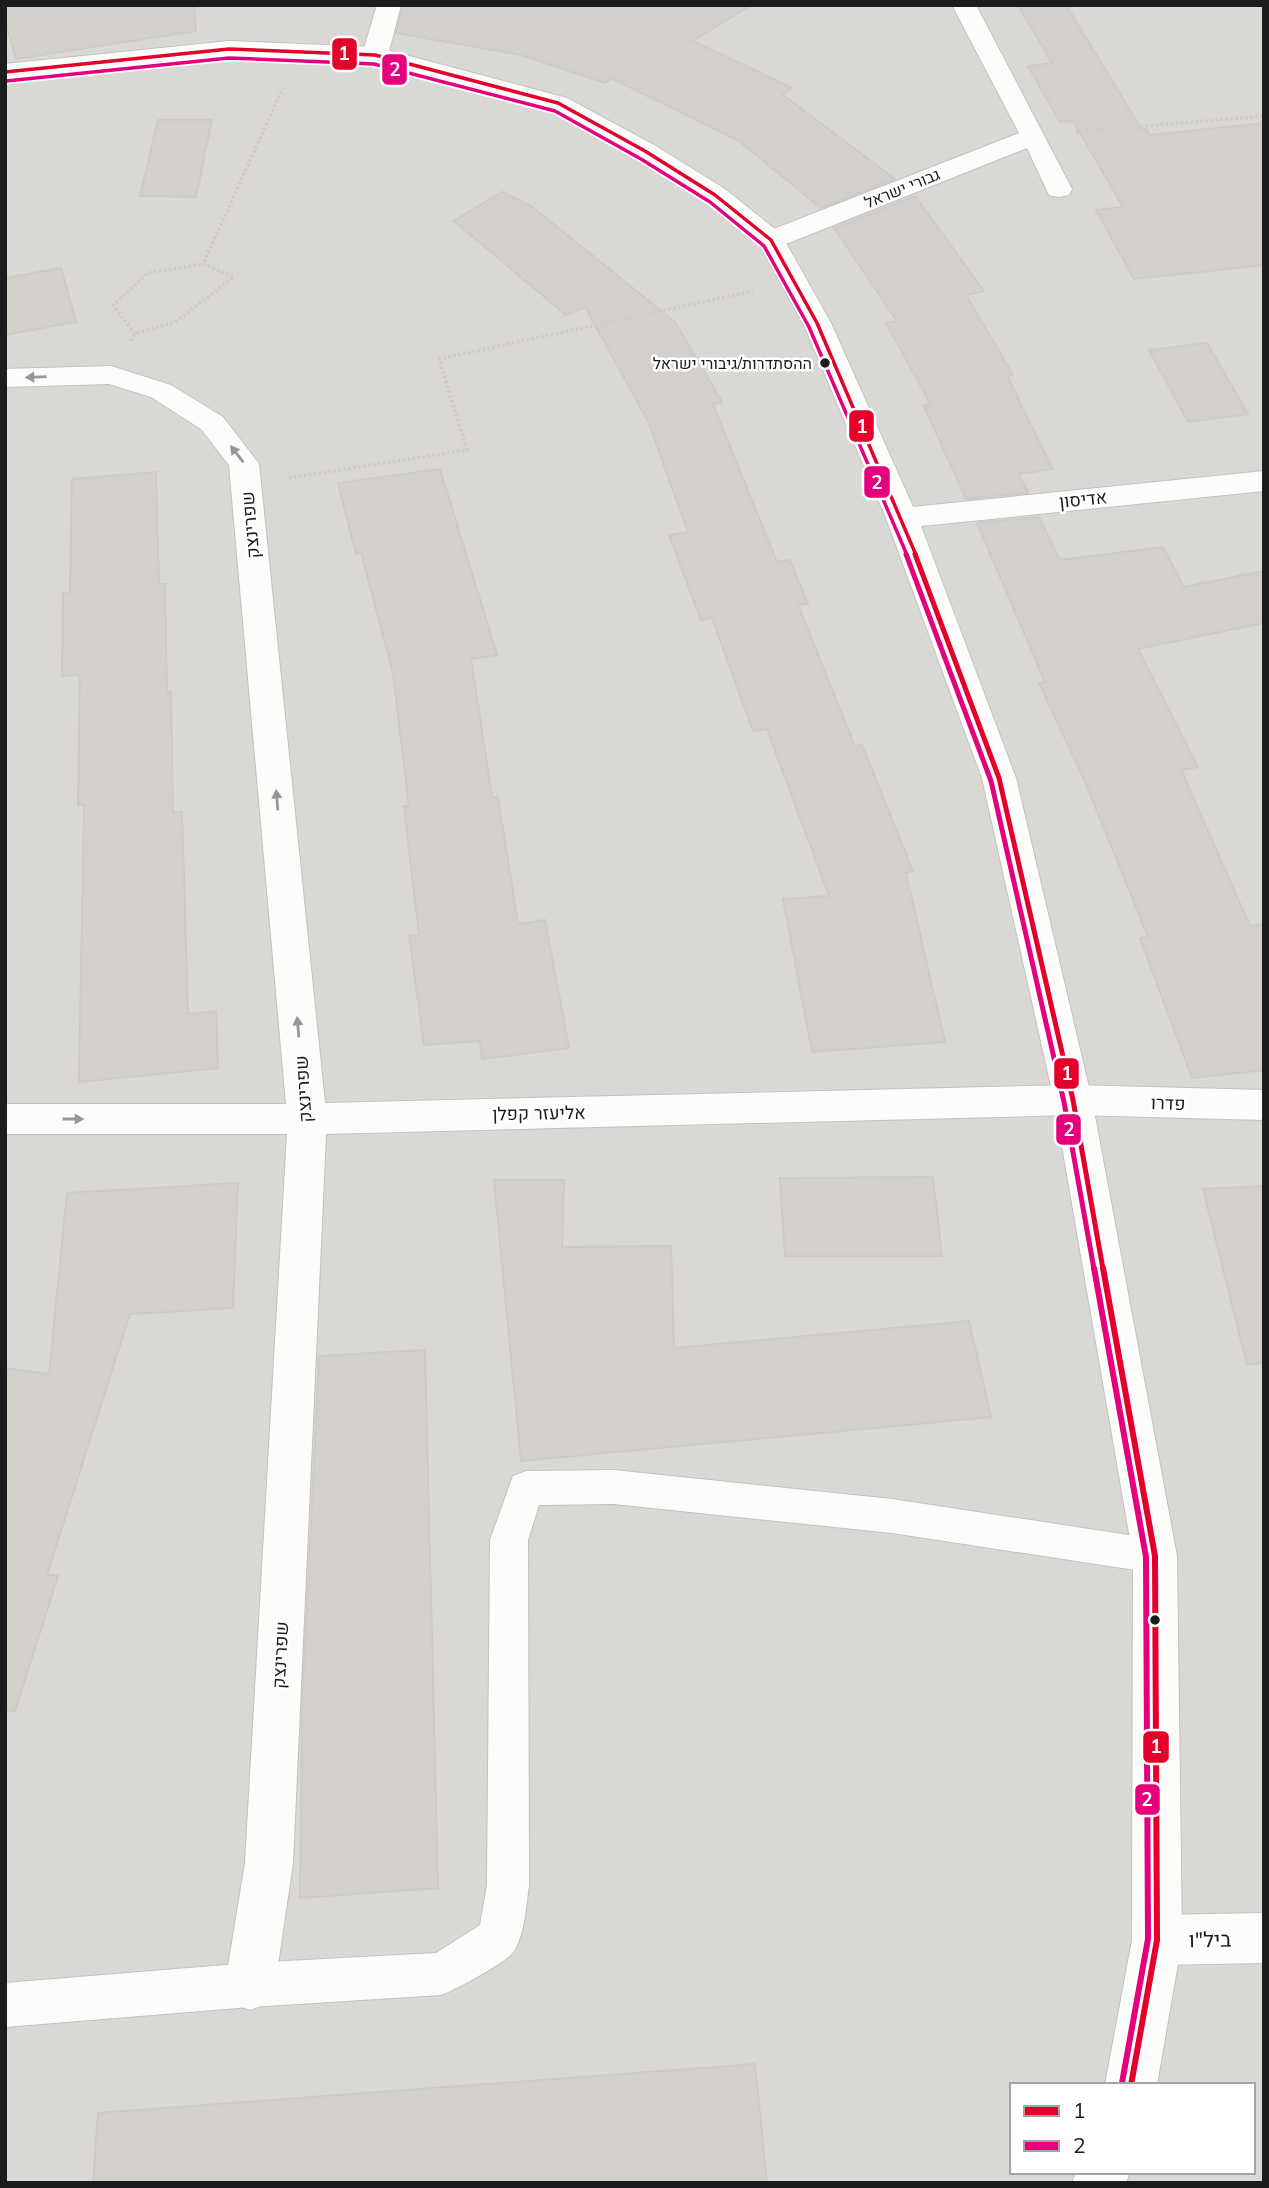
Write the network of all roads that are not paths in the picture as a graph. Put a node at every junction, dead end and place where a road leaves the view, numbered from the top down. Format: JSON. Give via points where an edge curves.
{"nodes":[{"id":1,"x":389,"y":5,"type":"edge"},
{"id":2,"x":964,"y":5,"type":"edge"},
{"id":3,"x":375,"y":55,"type":"junction"},
{"id":4,"x":5,"y":72,"type":"edge"},
{"id":5,"x":1034,"y":136,"type":"junction"},
{"id":6,"x":1059,"y":189,"type":"dead end"},
{"id":7,"x":771,"y":240,"type":"junction"},
{"id":8,"x":5,"y":378,"type":"edge"},
{"id":9,"x":1264,"y":481,"type":"edge"},
{"id":10,"x":902,"y":518,"type":"junction"},
{"id":11,"x":1073,"y":1100,"type":"junction"},
{"id":12,"x":1264,"y":1105,"type":"edge"},
{"id":13,"x":5,"y":1119,"type":"edge"},
{"id":14,"x":307,"y":1119,"type":"junction"},
{"id":15,"x":1155,"y":1556,"type":"junction"},
{"id":16,"x":1264,"y":1938,"type":"edge"},
{"id":17,"x":1157,"y":1940,"type":"junction"},
{"id":18,"x":250,"y":1985,"type":"junction"},
{"id":19,"x":5,"y":2006,"type":"edge"},
{"id":20,"x":1131,"y":2083,"type":"edge"}],
"edges":[{"from":1,"to":3,"type":"street"},
{"from":2,"to":5,"type":"street"},
{"from":3,"to":4,"type":"street","via":[[229,49]]},
{"from":3,"to":7,"type":"street","via":[[558,103],[715,195]]},
{"from":5,"to":6,"type":"street"},
{"from":5,"to":7,"type":"street","name":"גבורי ישראל"},
{"from":7,"to":10,"type":"street","via":[[817,323]]},
{"from":14,"to":8,"type":"street","name":"שפרינצק","one_way":true,"via":[[244,464],[212,423],[161,391],[111,375]]},
{"from":9,"to":10,"type":"street","name":"אדיסון"},
{"from":10,"to":11,"type":"street","via":[[999,778]]},
{"from":11,"to":12,"type":"street","name":"פדרו"},
{"from":11,"to":14,"type":"street","name":"אליעזר קפלן"},
{"from":11,"to":15,"type":"street"},
{"from":13,"to":14,"type":"street","name":"אליעזר קפלן","one_way":true},
{"from":14,"to":18,"type":"street","name":"שפרינצק","via":[[269,1863]]},
{"from":15,"to":17,"type":"street"},
{"from":15,"to":18,"type":"lane","via":[[892,1516],[614,1487],[526,1488],[509,1540],[508,1885],[499,1938],[441,1974]]},
{"from":16,"to":17,"type":"street","name":"ביל\"ו"},
{"from":17,"to":20,"type":"street"},
{"from":18,"to":19,"type":"lane"}]}
